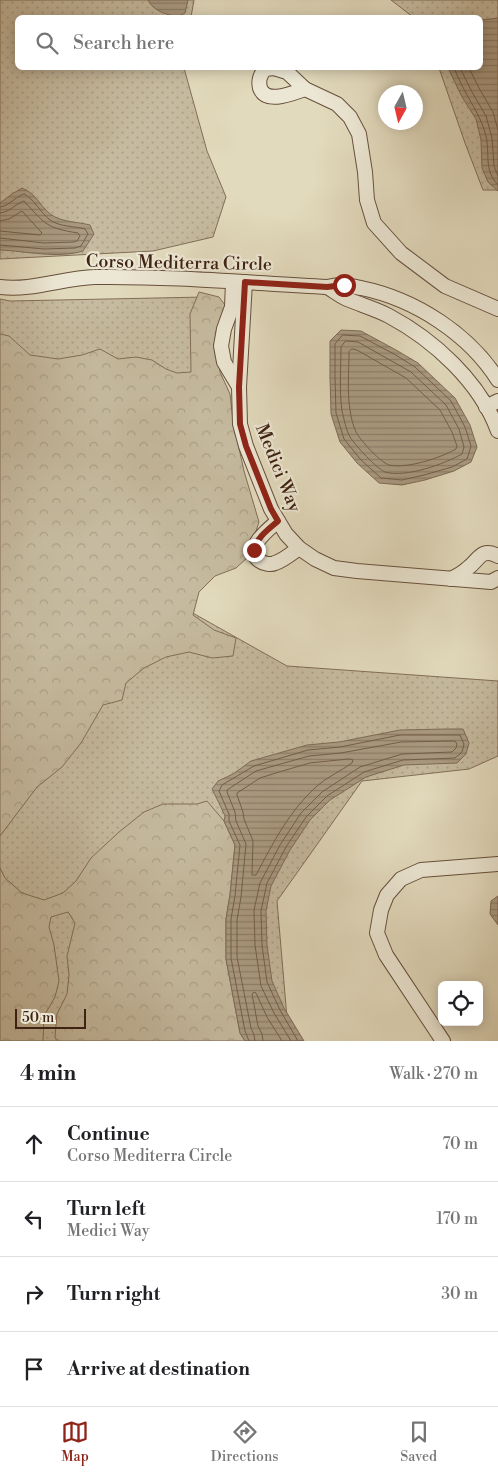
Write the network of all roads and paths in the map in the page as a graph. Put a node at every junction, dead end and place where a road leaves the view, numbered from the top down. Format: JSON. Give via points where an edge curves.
{"nodes":[{"id":1,"x":264,"y":70,"type":"edge"},
{"id":2,"x":280,"y":70,"type":"edge"},
{"id":3,"x":305,"y":89,"type":"junction"},
{"id":4,"x":239,"y":282,"type":"junction"},
{"id":5,"x":0,"y":287,"type":"edge"},
{"id":6,"x":327,"y":287,"type":"junction"},
{"id":7,"x":498,"y":309,"type":"edge"},
{"id":8,"x":224,"y":327,"type":"junction"},
{"id":9,"x":242,"y":329,"type":"junction"},
{"id":10,"x":224,"y":361,"type":"junction"},
{"id":11,"x":240,"y":362,"type":"junction"},
{"id":12,"x":498,"y":380,"type":"edge"},
{"id":13,"x":239,"y":387,"type":"junction"},
{"id":14,"x":492,"y":404,"type":"edge"},
{"id":15,"x":498,"y":431,"type":"edge"},
{"id":16,"x":278,"y":521,"type":"junction"},
{"id":17,"x":299,"y":548,"type":"junction"},
{"id":18,"x":498,"y":556,"type":"edge"},
{"id":19,"x":498,"y":578,"type":"edge"},
{"id":20,"x":451,"y":579,"type":"junction"},
{"id":21,"x":498,"y":864,"type":"edge"},
{"id":22,"x":443,"y":1041,"type":"edge"}],
"edges":[{"from":1,"to":3,"type":"street","via":[[259,82],[261,91],[270,97]]},
{"from":2,"to":3,"type":"street"},
{"from":3,"to":7,"type":"street","via":[[337,104],[350,117],[359,134],[367,200],[374,224],[401,253],[445,286]]},
{"from":4,"to":5,"type":"street","name":"Corso Mediterra Circle","via":[[92,277],[28,287]]},
{"from":4,"to":6,"type":"street","name":"Corso Mediterra Circle"},
{"from":4,"to":8,"type":"street","name":"Medici Way"},
{"from":4,"to":9,"type":"street","name":"Medici Way"},
{"from":6,"to":12,"type":"street","name":"Corso Mediterra Circle","via":[[344,285],[373,290],[430,315],[464,340]]},
{"from":6,"to":14,"type":"street","name":"Corso Mediterra Circle","via":[[414,330],[435,346],[482,398]]},
{"from":8,"to":9,"type":"street"},
{"from":8,"to":10,"type":"street","name":"Medici Way","via":[[221,346]]},
{"from":9,"to":11,"type":"street","name":"Medici Way"},
{"from":10,"to":11,"type":"street"},
{"from":10,"to":13,"type":"street","name":"Medici Way"},
{"from":11,"to":13,"type":"street","name":"Medici Way"},
{"from":13,"to":16,"type":"street","name":"Medici Way","via":[[240,424],[246,446]]},
{"from":14,"to":15,"type":"street","name":"Corso Mediterra Circle"},
{"from":16,"to":17,"type":"street","name":"Medici Way"},
{"from":16,"to":17,"type":"street","via":[[255,544],[256,557],[274,564]]},
{"from":17,"to":20,"type":"street","name":"Medici Way","via":[[334,568]]},
{"from":18,"to":20,"type":"street","via":[[483,553],[467,570]]},
{"from":19,"to":20,"type":"street","name":"Medici Way","via":[[491,582]]},
{"from":21,"to":22,"type":"street","via":[[421,870],[401,880],[387,895],[381,910],[377,933],[386,955]]}]}
